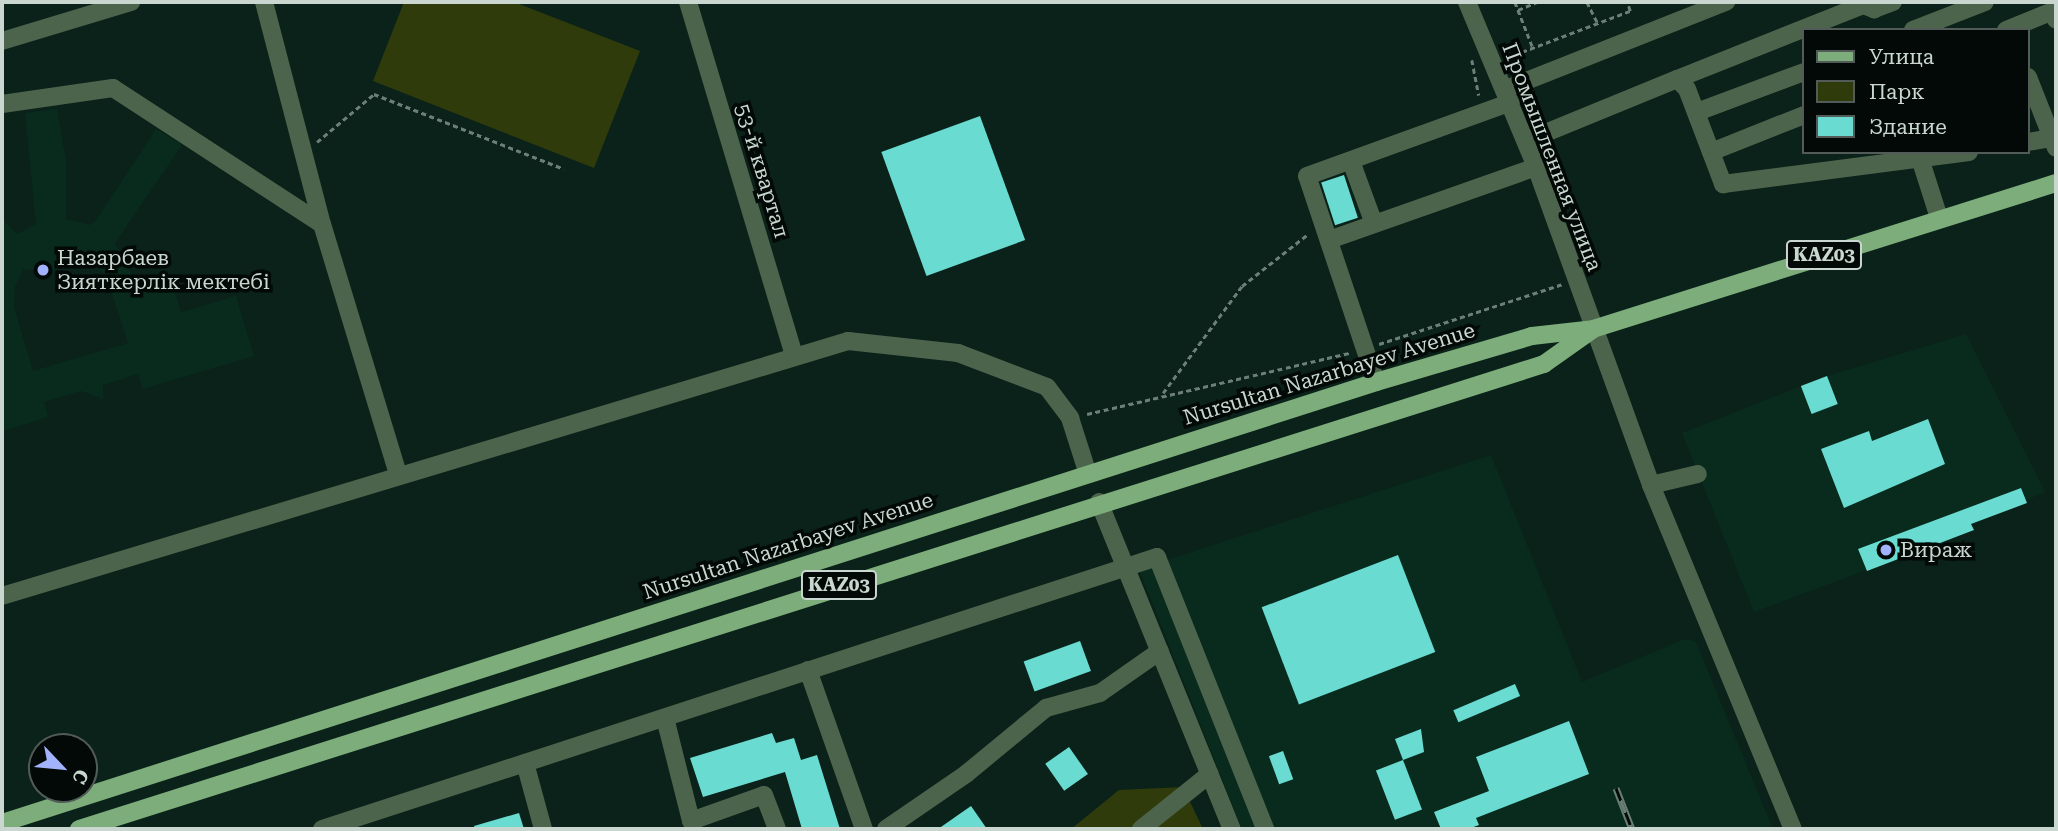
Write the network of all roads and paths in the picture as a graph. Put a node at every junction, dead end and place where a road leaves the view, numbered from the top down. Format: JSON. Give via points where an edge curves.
{"nodes":[{"id":1,"x":131,"y":2,"type":"edge"},
{"id":2,"x":264,"y":2,"type":"edge"},
{"id":3,"x":688,"y":2,"type":"edge"},
{"id":4,"x":1467,"y":2,"type":"edge"},
{"id":5,"x":1516,"y":2,"type":"edge"},
{"id":6,"x":1537,"y":2,"type":"edge"},
{"id":7,"x":1587,"y":2,"type":"edge"},
{"id":8,"x":1627,"y":2,"type":"edge"},
{"id":9,"x":1726,"y":2,"type":"edge"},
{"id":10,"x":1893,"y":2,"type":"edge"},
{"id":11,"x":1985,"y":2,"type":"edge"},
{"id":12,"x":1873,"y":6,"type":"edge"},
{"id":13,"x":1518,"y":9,"type":"junction"},
{"id":14,"x":2056,"y":20,"type":"edge"},
{"id":15,"x":1598,"y":24,"type":"junction"},
{"id":16,"x":1805,"y":28,"type":"edge"},
{"id":17,"x":1918,"y":28,"type":"edge"},
{"id":18,"x":2010,"y":28,"type":"edge"},
{"id":19,"x":1802,"y":29,"type":"edge"},
{"id":20,"x":2,"y":41,"type":"edge"},
{"id":21,"x":1469,"y":47,"type":"dead end"},
{"id":22,"x":1802,"y":73,"type":"edge"},
{"id":23,"x":1677,"y":79,"type":"junction"},
{"id":24,"x":2030,"y":82,"type":"edge"},
{"id":25,"x":1508,"y":95,"type":"junction"},
{"id":26,"x":2,"y":104,"type":"edge"},
{"id":27,"x":1483,"y":112,"type":"junction"},
{"id":28,"x":1697,"y":112,"type":"junction"},
{"id":29,"x":1802,"y":117,"type":"edge"},
{"id":30,"x":1526,"y":141,"type":"junction"},
{"id":31,"x":2055,"y":141,"type":"edge"},
{"id":32,"x":2030,"y":142,"type":"edge"},
{"id":33,"x":1711,"y":152,"type":"junction"},
{"id":34,"x":303,"y":153,"type":"junction"},
{"id":35,"x":1949,"y":154,"type":"edge"},
{"id":36,"x":1919,"y":157,"type":"edge"},
{"id":37,"x":1869,"y":159,"type":"edge"},
{"id":38,"x":1351,"y":161,"type":"junction"},
{"id":39,"x":1536,"y":167,"type":"junction"},
{"id":40,"x":564,"y":169,"type":"dead end"},
{"id":41,"x":2056,"y":183,"type":"edge"},
{"id":42,"x":1939,"y":218,"type":"junction"},
{"id":43,"x":322,"y":224,"type":"junction"},
{"id":44,"x":1374,"y":224,"type":"junction"},
{"id":45,"x":1326,"y":232,"type":"junction"},
{"id":46,"x":1575,"y":279,"type":"junction"},
{"id":47,"x":1592,"y":330,"type":"junction"},
{"id":48,"x":1365,"y":349,"type":"junction"},
{"id":49,"x":793,"y":353,"type":"junction"},
{"id":50,"x":1376,"y":382,"type":"junction"},
{"id":51,"x":1163,"y":393,"type":"junction"},
{"id":52,"x":1070,"y":418,"type":"junction"},
{"id":53,"x":398,"y":474,"type":"junction"},
{"id":54,"x":1088,"y":474,"type":"junction"},
{"id":55,"x":1699,"y":474,"type":"dead end"},
{"id":56,"x":1651,"y":485,"type":"junction"},
{"id":57,"x":1099,"y":502,"type":"junction"},
{"id":58,"x":1124,"y":563,"type":"junction"},
{"id":59,"x":2,"y":596,"type":"edge"},
{"id":60,"x":1160,"y":651,"type":"junction"},
{"id":61,"x":808,"y":670,"type":"junction"},
{"id":62,"x":665,"y":718,"type":"junction"},
{"id":63,"x":525,"y":763,"type":"junction"},
{"id":64,"x":1210,"y":774,"type":"junction"},
{"id":65,"x":377,"y":821,"type":"edge"},
{"id":66,"x":2,"y":823,"type":"edge"},
{"id":67,"x":79,"y":829,"type":"edge"},
{"id":68,"x":322,"y":829,"type":"edge"},
{"id":69,"x":542,"y":829,"type":"edge"},
{"id":70,"x":777,"y":829,"type":"edge"},
{"id":71,"x":863,"y":829,"type":"edge"},
{"id":72,"x":886,"y":829,"type":"edge"},
{"id":73,"x":1140,"y":829,"type":"edge"},
{"id":74,"x":1232,"y":829,"type":"edge"},
{"id":75,"x":1265,"y":829,"type":"edge"},
{"id":76,"x":1793,"y":829,"type":"edge"}],
"edges":[{"from":1,"to":20,"type":"street"},
{"from":2,"to":34,"type":"street"},
{"from":3,"to":49,"type":"street","name":"53-й квартал"},
{"from":4,"to":25,"type":"street","name":"Промышленная улица"},
{"from":5,"to":13,"type":"path"},
{"from":6,"to":13,"type":"path"},
{"from":7,"to":15,"type":"path"},
{"from":8,"to":15,"type":"path","via":[[1630,12]]},
{"from":9,"to":25,"type":"street"},
{"from":10,"to":12,"type":"street"},
{"from":11,"to":17,"type":"street"},
{"from":12,"to":16,"type":"street","via":[[1863,5]]},
{"from":13,"to":15,"type":"path","via":[[1533,48]]},
{"from":14,"to":18,"type":"street","via":[[2053,10]]},
{"from":19,"to":23,"type":"street"},
{"from":21,"to":27,"type":"path"},
{"from":22,"to":28,"type":"street"},
{"from":23,"to":28,"type":"street"},
{"from":23,"to":30,"type":"street"},
{"from":24,"to":31,"type":"street"},
{"from":25,"to":27,"type":"street"},
{"from":25,"to":30,"type":"street","name":"Промышленная улица"},
{"from":26,"to":43,"type":"street","via":[[113,88]]},
{"from":27,"to":38,"type":"street"},
{"from":28,"to":33,"type":"street"},
{"from":29,"to":33,"type":"street"},
{"from":30,"to":39,"type":"street","name":"Промышленная улица"},
{"from":31,"to":32,"type":"street"},
{"from":33,"to":37,"type":"street","via":[[1723,184]]},
{"from":34,"to":40,"type":"path","via":[[374,94]]},
{"from":34,"to":43,"type":"street"},
{"from":35,"to":36,"type":"street"},
{"from":36,"to":37,"type":"street"},
{"from":36,"to":42,"type":"street"},
{"from":38,"to":44,"type":"street"},
{"from":38,"to":45,"type":"street","via":[[1307,176]]},
{"from":39,"to":44,"type":"street"},
{"from":39,"to":46,"type":"street","name":"Промышленная улица"},
{"from":41,"to":42,"type":"main road","name":"Nursultan Nazarbayev Avenue","number":"KАZ03"},
{"from":42,"to":47,"type":"main road","name":"Nursultan Nazarbayev Avenue","number":"KАZ03"},
{"from":43,"to":53,"type":"street"},
{"from":44,"to":45,"type":"street"},
{"from":45,"to":48,"type":"street"},
{"from":45,"to":51,"type":"path","via":[[1242,286]]},
{"from":46,"to":47,"type":"street","name":"Промышленная улица"},
{"from":46,"to":48,"type":"path"},
{"from":47,"to":50,"type":"main road","name":"Nursultan Nazarbayev Avenue","number":"KАZ03","via":[[1532,335]]},
{"from":47,"to":56,"type":"street","name":"Промышленная улица"},
{"from":47,"to":57,"type":"main road","name":"Nursultan Nazarbayev Avenue","number":"KАZ03","via":[[1544,364]]},
{"from":48,"to":50,"type":"street"},
{"from":48,"to":51,"type":"path","via":[[1224,386]]},
{"from":49,"to":52,"type":"street","via":[[848,341],[958,353],[1047,387]]},
{"from":49,"to":53,"type":"street"},
{"from":50,"to":54,"type":"main road","name":"Nursultan Nazarbayev Avenue","number":"KАZ03"},
{"from":51,"to":52,"type":"path"},
{"from":52,"to":54,"type":"street"},
{"from":53,"to":59,"type":"street"},
{"from":54,"to":57,"type":"main road"},
{"from":54,"to":66,"type":"main road","name":"Nursultan Nazarbayev Avenue","number":"KАZ03"},
{"from":55,"to":56,"type":"street"},
{"from":56,"to":76,"type":"street","name":"Промышленная улица"},
{"from":57,"to":58,"type":"street"},
{"from":57,"to":67,"type":"main road","name":"Nursultan Nazarbayev Avenue","number":"KАZ03"},
{"from":58,"to":60,"type":"street"},
{"from":58,"to":61,"type":"street"},
{"from":58,"to":75,"type":"street","via":[[1157,556]]},
{"from":60,"to":64,"type":"street"},
{"from":60,"to":72,"type":"street","via":[[1100,693],[1046,708]]},
{"from":61,"to":62,"type":"street"},
{"from":61,"to":71,"type":"street"},
{"from":62,"to":63,"type":"street"},
{"from":62,"to":70,"type":"street","via":[[691,821],[764,795]]},
{"from":63,"to":65,"type":"street"},
{"from":63,"to":69,"type":"street"},
{"from":64,"to":73,"type":"street"},
{"from":64,"to":74,"type":"street"},
{"from":65,"to":68,"type":"street"}]}
